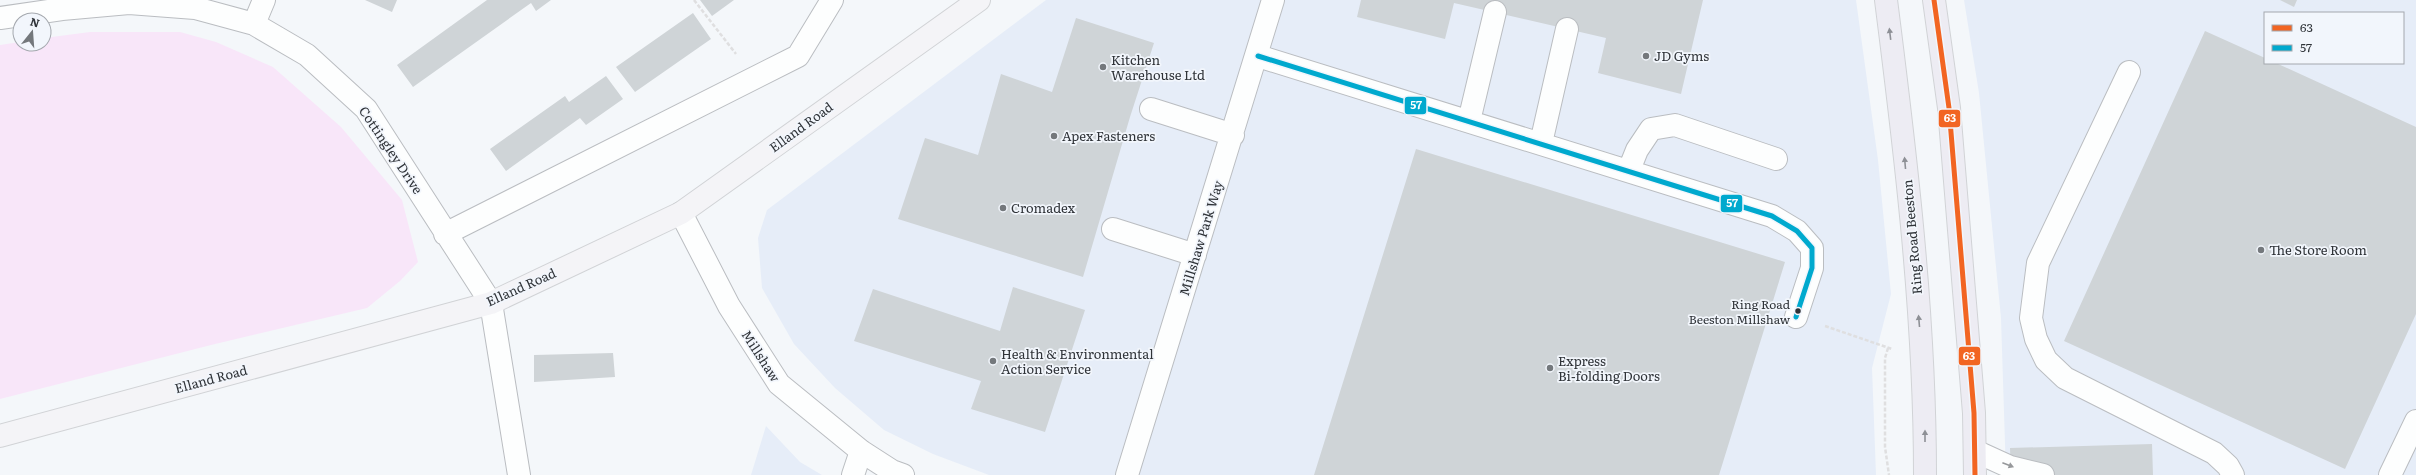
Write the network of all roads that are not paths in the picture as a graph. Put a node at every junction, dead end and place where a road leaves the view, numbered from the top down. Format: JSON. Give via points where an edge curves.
{"nodes":[{"id":1,"x":264,"y":0,"type":"edge"},
{"id":2,"x":832,"y":0,"type":"edge"},
{"id":3,"x":979,"y":0,"type":"edge"},
{"id":4,"x":1273,"y":0,"type":"edge"},
{"id":5,"x":1886,"y":0,"type":"edge"},
{"id":6,"x":1934,"y":0,"type":"edge"},
{"id":7,"x":1495,"y":12,"type":"dead end"},
{"id":8,"x":0,"y":18,"type":"edge"},
{"id":9,"x":254,"y":24,"type":"junction"},
{"id":10,"x":1567,"y":29,"type":"dead end"},
{"id":11,"x":1258,"y":56,"type":"junction"},
{"id":12,"x":2129,"y":72,"type":"dead end"},
{"id":13,"x":1151,"y":109,"type":"dead end"},
{"id":14,"x":1469,"y":121,"type":"junction"},
{"id":15,"x":1233,"y":135,"type":"junction"},
{"id":16,"x":1541,"y":143,"type":"junction"},
{"id":17,"x":1776,"y":159,"type":"dead end"},
{"id":18,"x":1629,"y":170,"type":"junction"},
{"id":19,"x":681,"y":213,"type":"junction"},
{"id":20,"x":1113,"y":229,"type":"dead end"},
{"id":21,"x":445,"y":234,"type":"junction"},
{"id":22,"x":1195,"y":254,"type":"junction"},
{"id":23,"x":491,"y":303,"type":"junction"},
{"id":24,"x":1796,"y":317,"type":"road end"},
{"id":25,"x":2416,"y":421,"type":"edge"},
{"id":26,"x":0,"y":436,"type":"edge"},
{"id":27,"x":861,"y":451,"type":"junction"},
{"id":28,"x":1975,"y":451,"type":"junction"},
{"id":29,"x":519,"y":475,"type":"edge"},
{"id":30,"x":853,"y":475,"type":"edge"},
{"id":31,"x":903,"y":475,"type":"edge"},
{"id":32,"x":1127,"y":475,"type":"edge"},
{"id":33,"x":1925,"y":475,"type":"edge"},
{"id":34,"x":1975,"y":475,"type":"edge"},
{"id":35,"x":2043,"y":475,"type":"edge"},
{"id":36,"x":2233,"y":475,"type":"edge"},
{"id":37,"x":2390,"y":475,"type":"edge"}],
"edges":[{"from":1,"to":9,"type":"street"},
{"from":2,"to":21,"type":"street","via":[[798,56]]},
{"from":3,"to":19,"type":"main road","name":"Elland Road"},
{"from":4,"to":11,"type":"street","name":"Millshaw Park Way"},
{"from":33,"to":5,"type":"highway","name":"Ring Road Beeston","one_way":true,"via":[[1922,360],[1903,131]]},
{"from":6,"to":28,"type":"highway","via":[[1949,108]]},
{"from":7,"to":14,"type":"street"},
{"from":8,"to":9,"type":"street","name":"Cottingley Drive","via":[[129,3],[195,8]]},
{"from":9,"to":21,"type":"street","name":"Cottingley Drive","via":[[307,55],[366,109]]},
{"from":10,"to":16,"type":"street"},
{"from":11,"to":14,"type":"street"},
{"from":11,"to":15,"type":"street","name":"Millshaw Park Way"},
{"from":12,"to":36,"type":"street","via":[[2038,263],[2031,318],[2036,339],[2046,360],[2065,378],[2214,453]]},
{"from":13,"to":15,"type":"street"},
{"from":14,"to":16,"type":"street"},
{"from":15,"to":22,"type":"street","name":"Millshaw Park Way"},
{"from":16,"to":18,"type":"street"},
{"from":17,"to":18,"type":"street","via":[[1675,125],[1651,129],[1637,150]]},
{"from":18,"to":24,"type":"street","via":[[1772,216],[1797,231],[1812,248],[1812,268]]},
{"from":19,"to":23,"type":"main road","name":"Elland Road"},
{"from":19,"to":27,"type":"street","name":"Millshaw","via":[[729,306],[779,384]]},
{"from":20,"to":22,"type":"street"},
{"from":21,"to":23,"type":"street","name":"Cottingley Drive"},
{"from":22,"to":32,"type":"street","name":"Millshaw Park Way"},
{"from":23,"to":26,"type":"main road","name":"Elland Road"},
{"from":23,"to":29,"type":"street"},
{"from":25,"to":37,"type":"street"},
{"from":27,"to":30,"type":"street"},
{"from":27,"to":31,"type":"street","name":"Millshaw"},
{"from":28,"to":34,"type":"highway"},
{"from":28,"to":35,"type":"street","one_way":true,"via":[[2010,467]]}]}
